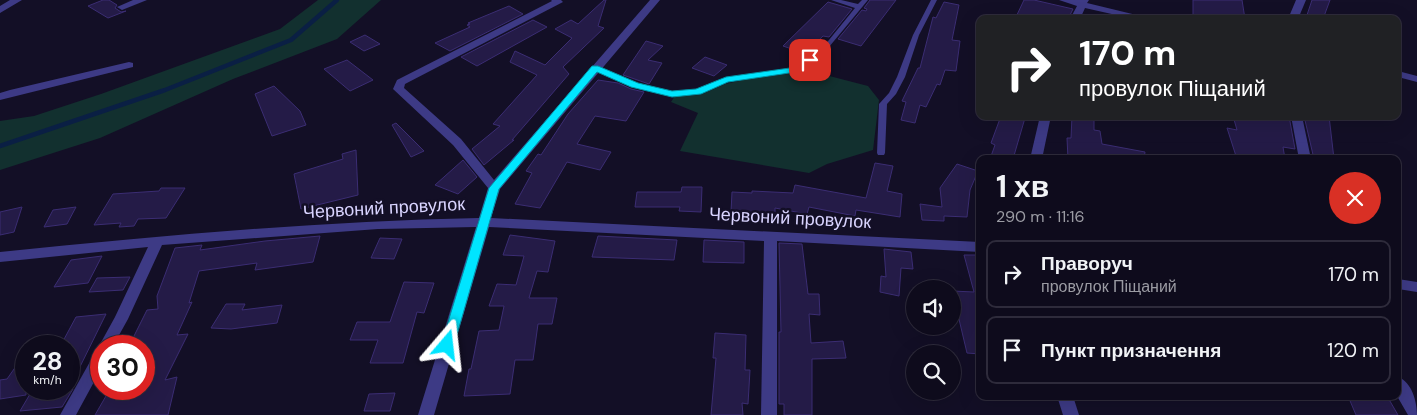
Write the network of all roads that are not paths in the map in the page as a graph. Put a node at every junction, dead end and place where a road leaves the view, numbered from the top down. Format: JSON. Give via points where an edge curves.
{"nodes":[{"id":1,"x":17,"y":0,"type":"edge"},
{"id":2,"x":142,"y":0,"type":"edge"},
{"id":3,"x":556,"y":0,"type":"edge"},
{"id":4,"x":655,"y":0,"type":"edge"},
{"id":5,"x":834,"y":0,"type":"edge"},
{"id":6,"x":865,"y":0,"type":"edge"},
{"id":7,"x":934,"y":0,"type":"edge"},
{"id":8,"x":1064,"y":0,"type":"edge"},
{"id":9,"x":1302,"y":0,"type":"edge"},
{"id":10,"x":1082,"y":2,"type":"edge"},
{"id":11,"x":122,"y":7,"type":"dead end"},
{"id":12,"x":860,"y":7,"type":"junction"},
{"id":13,"x":0,"y":10,"type":"edge"},
{"id":14,"x":1077,"y":15,"type":"edge"},
{"id":15,"x":1132,"y":15,"type":"edge"},
{"id":16,"x":1295,"y":15,"type":"edge"},
{"id":17,"x":129,"y":65,"type":"dead end"},
{"id":18,"x":595,"y":68,"type":"junction"},
{"id":19,"x":1401,"y":75,"type":"edge"},
{"id":20,"x":1417,"y":79,"type":"edge"},
{"id":21,"x":0,"y":97,"type":"edge"},
{"id":22,"x":1045,"y":120,"type":"edge"},
{"id":23,"x":1297,"y":120,"type":"edge"},
{"id":24,"x":881,"y":153,"type":"dead end"},
{"id":25,"x":1037,"y":155,"type":"edge"},
{"id":26,"x":1304,"y":155,"type":"edge"},
{"id":27,"x":494,"y":188,"type":"junction"},
{"id":28,"x":484,"y":222,"type":"junction"},
{"id":29,"x":771,"y":235,"type":"junction"},
{"id":30,"x":156,"y":241,"type":"junction"},
{"id":31,"x":976,"y":247,"type":"edge"},
{"id":32,"x":0,"y":257,"type":"edge"},
{"id":33,"x":1401,"y":284,"type":"edge"},
{"id":34,"x":1417,"y":286,"type":"edge"},
{"id":35,"x":112,"y":335,"type":"edge"},
{"id":36,"x":90,"y":375,"type":"edge"},
{"id":37,"x":1401,"y":389,"type":"edge"},
{"id":38,"x":1066,"y":400,"type":"edge"},
{"id":39,"x":68,"y":415,"type":"edge"},
{"id":40,"x":426,"y":415,"type":"edge"},
{"id":41,"x":769,"y":415,"type":"edge"},
{"id":42,"x":1071,"y":415,"type":"edge"},
{"id":43,"x":1417,"y":415,"type":"edge"}],
"edges":[{"from":1,"to":13,"type":"street"},
{"from":2,"to":11,"type":"street"},
{"from":3,"to":27,"type":"street","via":[[558,2],[401,82],[398,90],[457,142]]},
{"from":4,"to":18,"type":"street"},
{"from":5,"to":12,"type":"lane"},
{"from":6,"to":12,"type":"lane"},
{"from":7,"to":24,"type":"lane","via":[[892,94],[883,104]]},
{"from":8,"to":10,"type":"street"},
{"from":9,"to":16,"type":"street"},
{"from":10,"to":14,"type":"street"},
{"from":10,"to":15,"type":"street"},
{"from":12,"to":18,"type":"lane","via":[[822,52],[799,69],[726,80],[697,92],[672,94],[634,85]]},
{"from":17,"to":21,"type":"street"},
{"from":18,"to":27,"type":"street"},
{"from":19,"to":20,"type":"street"},
{"from":22,"to":25,"type":"street"},
{"from":23,"to":26,"type":"street"},
{"from":27,"to":28,"type":"street"},
{"from":28,"to":29,"type":"street","name":"Червоний провулок"},
{"from":28,"to":30,"type":"street","name":"Червоний провулок","via":[[378,224]]},
{"from":28,"to":40,"type":"street"},
{"from":29,"to":31,"type":"street","name":"Червоний провулок"},
{"from":29,"to":41,"type":"street"},
{"from":30,"to":32,"type":"street","name":"Червоний провулок"},
{"from":30,"to":35,"type":"street"},
{"from":33,"to":34,"type":"street"},
{"from":36,"to":39,"type":"street"},
{"from":37,"to":43,"type":"street"},
{"from":38,"to":42,"type":"street"}]}
